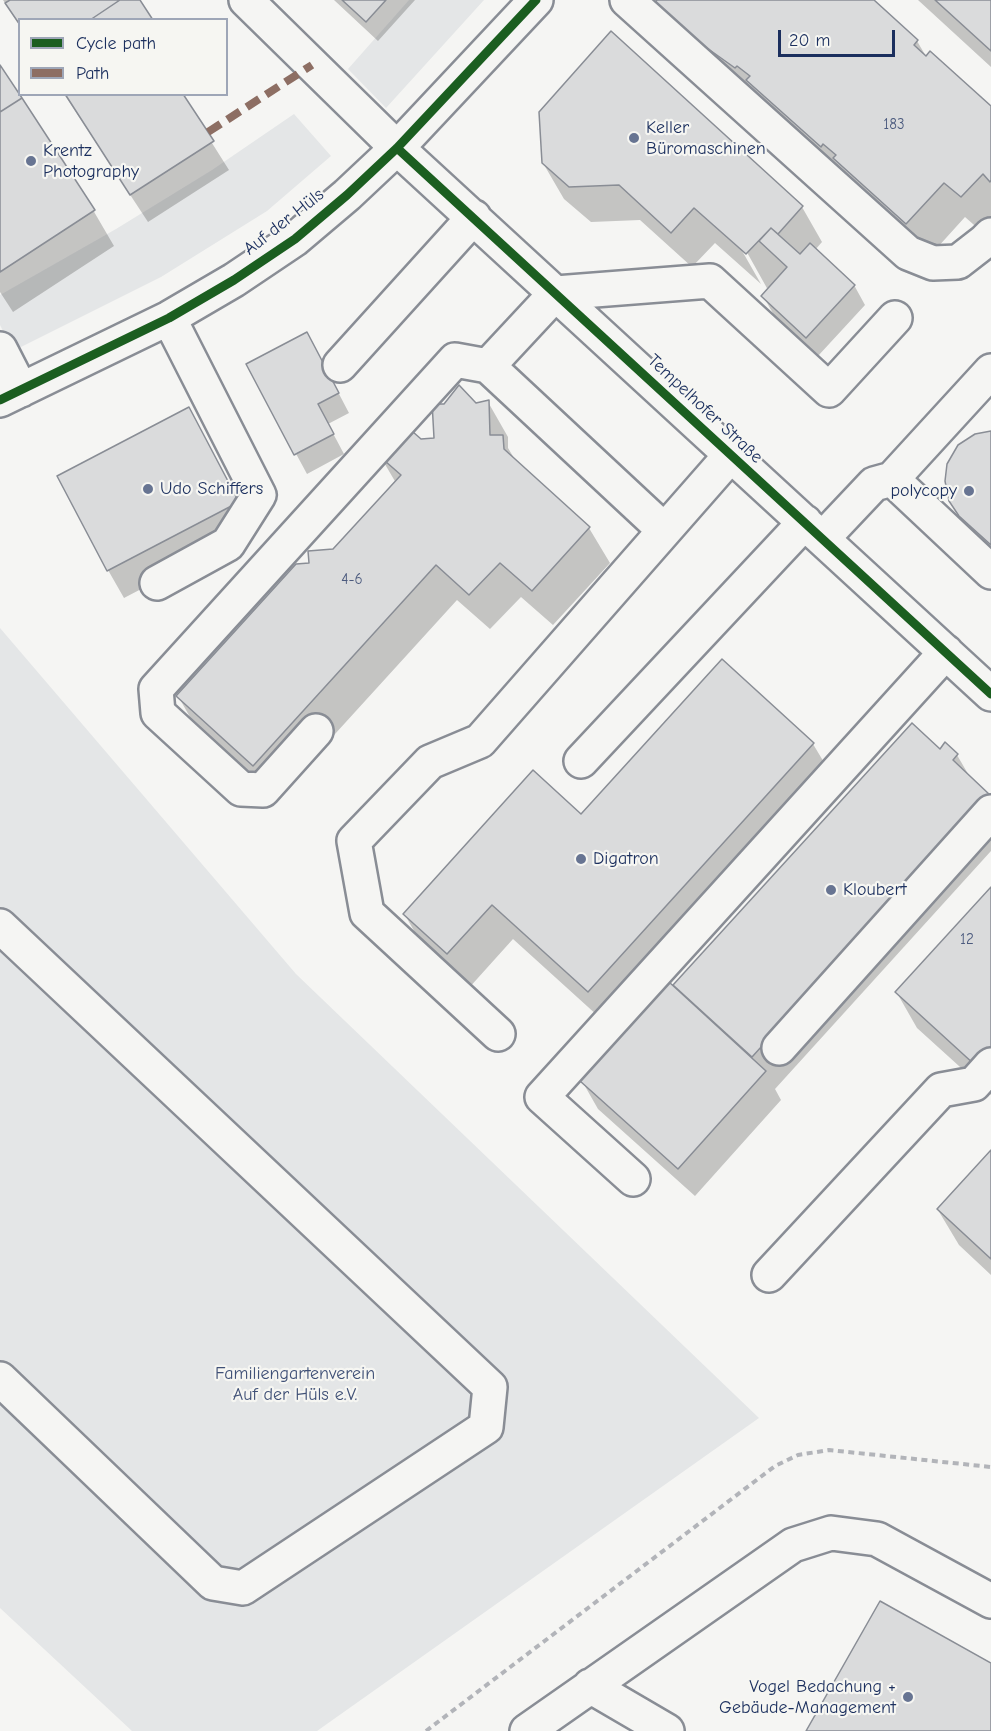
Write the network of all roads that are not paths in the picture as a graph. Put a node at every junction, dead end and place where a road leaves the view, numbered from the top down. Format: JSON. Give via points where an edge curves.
{"nodes":[{"id":1,"x":246,"y":0,"type":"edge"},
{"id":2,"x":536,"y":0,"type":"edge"},
{"id":3,"x":627,"y":0,"type":"edge"},
{"id":4,"x":397,"y":148,"type":"junction"},
{"id":5,"x":474,"y":217,"type":"junction"},
{"id":6,"x":991,"y":235,"type":"edge"},
{"id":7,"x":556,"y":293,"type":"junction"},
{"id":8,"x":169,"y":318,"type":"junction"},
{"id":9,"x":895,"y":318,"type":"dead end"},
{"id":10,"x":0,"y":349,"type":"edge"},
{"id":11,"x":340,"y":365,"type":"dead end"},
{"id":12,"x":488,"y":366,"type":"junction"},
{"id":13,"x":991,"y":371,"type":"edge"},
{"id":14,"x":11,"y":395,"type":"edge"},
{"id":15,"x":730,"y":456,"type":"junction"},
{"id":16,"x":892,"y":480,"type":"junction"},
{"id":17,"x":664,"y":530,"type":"junction"},
{"id":18,"x":814,"y":530,"type":"junction"},
{"id":19,"x":991,"y":572,"type":"edge"},
{"id":20,"x":157,"y":583,"type":"dead end"},
{"id":21,"x":946,"y":652,"type":"junction"},
{"id":22,"x":989,"y":688,"type":"edge"},
{"id":23,"x":316,"y":731,"type":"dead end"},
{"id":24,"x":581,"y":761,"type":"dead end"},
{"id":25,"x":991,"y":812,"type":"edge"},
{"id":26,"x":0,"y":926,"type":"edge"},
{"id":27,"x":498,"y":1034,"type":"dead end"},
{"id":28,"x":779,"y":1048,"type":"dead end"},
{"id":29,"x":991,"y":1065,"type":"edge"},
{"id":30,"x":633,"y":1179,"type":"dead end"},
{"id":31,"x":769,"y":1275,"type":"dead end"},
{"id":32,"x":0,"y":1379,"type":"edge"},
{"id":33,"x":991,"y":1601,"type":"edge"},
{"id":34,"x":590,"y":1686,"type":"junction"},
{"id":35,"x":527,"y":1731,"type":"edge"},
{"id":36,"x":667,"y":1731,"type":"edge"}],
"edges":[{"from":1,"to":4,"type":"street","name":"Tempelhofer Straße"},
{"from":2,"to":4,"type":"street","name":"Auf der Hüls"},
{"from":3,"to":6,"type":"street","via":[[908,253],[933,263],[958,262]]},
{"from":4,"to":5,"type":"street","name":"Tempelhofer Straße"},
{"from":4,"to":8,"type":"street","name":"Auf der Hüls","via":[[294,238],[234,280]]},
{"from":5,"to":7,"type":"street","name":"Tempelhofer Straße"},
{"from":5,"to":11,"type":"street"},
{"from":7,"to":9,"type":"street","via":[[710,281],[829,390]]},
{"from":7,"to":12,"type":"street"},
{"from":7,"to":15,"type":"street","name":"Tempelhofer Straße"},
{"from":8,"to":14,"type":"street","name":"Auf der Hüls"},
{"from":8,"to":20,"type":"street","via":[[259,495],[228,544]]},
{"from":10,"to":14,"type":"street"},
{"from":12,"to":17,"type":"street"},
{"from":12,"to":23,"type":"street","via":[[455,360],[156,689],[158,713],[241,789],[263,790]]},
{"from":13,"to":16,"type":"street"},
{"from":15,"to":17,"type":"street"},
{"from":15,"to":18,"type":"street","name":"Tempelhofer Straße"},
{"from":16,"to":18,"type":"street","via":[[874,484]]},
{"from":16,"to":19,"type":"street"},
{"from":17,"to":27,"type":"street","via":[[480,741],[430,762],[354,841],[367,913]]},
{"from":18,"to":21,"type":"street","name":"Tempelhofer Straße"},
{"from":18,"to":24,"type":"street"},
{"from":21,"to":22,"type":"street","name":"Tempelhofer Straße"},
{"from":21,"to":30,"type":"street","via":[[542,1097]]},
{"from":25,"to":28,"type":"street"},
{"from":26,"to":32,"type":"street","via":[[490,1387],[486,1427],[243,1588],[213,1583]]},
{"from":29,"to":31,"type":"street","via":[[974,1084],[941,1090]]},
{"from":33,"to":34,"type":"street","via":[[877,1539],[831,1533],[793,1545]]},
{"from":34,"to":35,"type":"street"},
{"from":34,"to":36,"type":"street"}]}
